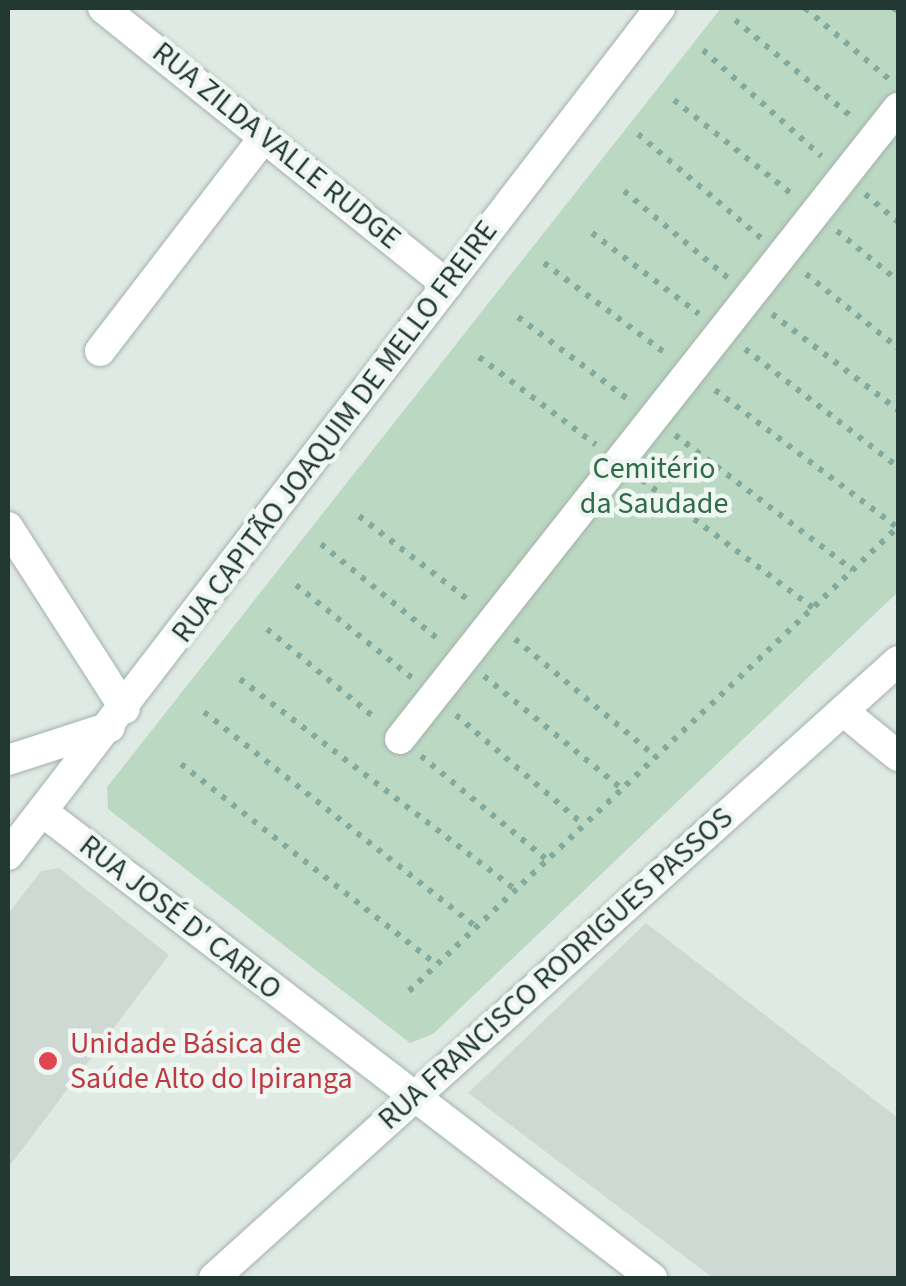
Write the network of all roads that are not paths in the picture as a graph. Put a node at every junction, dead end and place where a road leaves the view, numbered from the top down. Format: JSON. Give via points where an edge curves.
{"nodes":[{"id":1,"x":103,"y":8,"type":"edge"},
{"id":2,"x":660,"y":8,"type":"edge"},
{"id":3,"x":898,"y":108,"type":"edge"},
{"id":4,"x":264,"y":137,"type":"junction"},
{"id":5,"x":448,"y":285,"type":"junction"},
{"id":6,"x":100,"y":351,"type":"dead end"},
{"id":7,"x":8,"y":527,"type":"edge"},
{"id":8,"x":898,"y":661,"type":"edge"},
{"id":9,"x":843,"y":712,"type":"junction"},
{"id":10,"x":118,"y":718,"type":"junction"},
{"id":11,"x":400,"y":739,"type":"dead end"},
{"id":12,"x":898,"y":756,"type":"edge"},
{"id":13,"x":8,"y":760,"type":"edge"},
{"id":14,"x":42,"y":812,"type":"junction"},
{"id":15,"x":8,"y":855,"type":"edge"},
{"id":16,"x":413,"y":1097,"type":"junction"},
{"id":17,"x":214,"y":1278,"type":"edge"},
{"id":18,"x":652,"y":1278,"type":"edge"}],
"edges":[{"from":1,"to":4,"type":"street","name":"RUA ZILDA VALLE RUDGE"},
{"from":2,"to":5,"type":"street","name":"RUA CAPITÃO JOAQUIM DE MELLO FREIRE"},
{"from":3,"to":11,"type":"street"},
{"from":4,"to":5,"type":"street","name":"RUA ZILDA VALLE RUDGE"},
{"from":4,"to":6,"type":"street"},
{"from":5,"to":10,"type":"street","name":"RUA CAPITÃO JOAQUIM DE MELLO FREIRE"},
{"from":7,"to":10,"type":"street"},
{"from":8,"to":9,"type":"street","name":"RUA FRANCISCO RODRIGUES PASSOS"},
{"from":9,"to":12,"type":"street"},
{"from":9,"to":16,"type":"street","name":"RUA FRANCISCO RODRIGUES PASSOS"},
{"from":10,"to":13,"type":"street"},
{"from":10,"to":14,"type":"street","name":"RUA CAPITÃO JOAQUIM DE MELLO FREIRE"},
{"from":14,"to":15,"type":"street","name":"RUA CAPITÃO JOAQUIM DE MELLO FREIRE"},
{"from":14,"to":16,"type":"street","name":"RUA JOSÉ D' CARLO"},
{"from":16,"to":17,"type":"street","name":"RUA FRANCISCO RODRIGUES PASSOS"},
{"from":16,"to":18,"type":"street","name":"RUA JOSÉ D' CARLO"}]}
